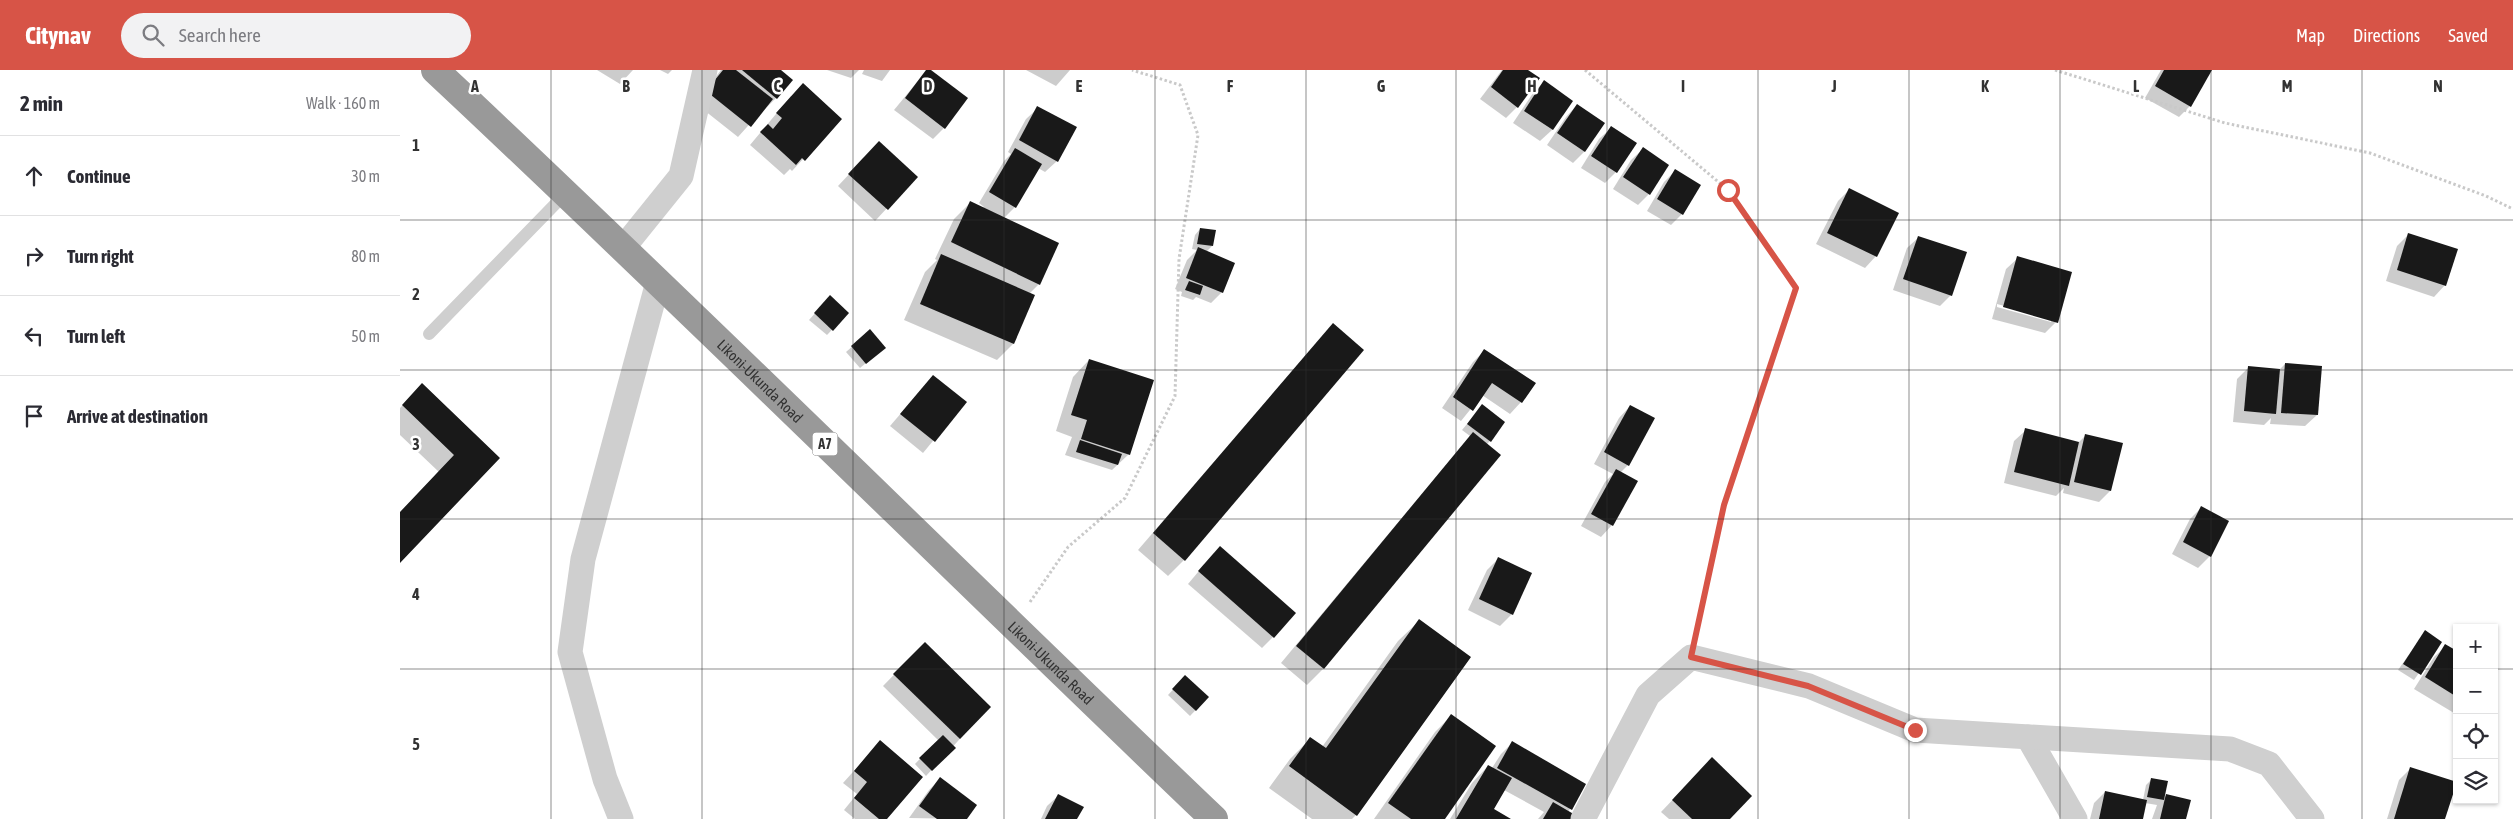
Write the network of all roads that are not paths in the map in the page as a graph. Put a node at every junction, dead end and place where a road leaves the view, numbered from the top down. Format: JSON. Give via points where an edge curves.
{"nodes":[{"id":1,"x":435,"y":70,"type":"edge"},
{"id":2,"x":705,"y":70,"type":"edge"},
{"id":3,"x":566,"y":193,"type":"junction"},
{"id":4,"x":623,"y":248,"type":"junction"},
{"id":5,"x":658,"y":282,"type":"junction"},
{"id":6,"x":429,"y":334,"type":"dead end"},
{"id":7,"x":2028,"y":737,"type":"junction"},
{"id":8,"x":621,"y":819,"type":"edge"},
{"id":9,"x":1214,"y":819,"type":"edge"},
{"id":10,"x":1583,"y":819,"type":"edge"},
{"id":11,"x":2074,"y":819,"type":"edge"},
{"id":12,"x":2312,"y":819,"type":"edge"}],
"edges":[{"from":1,"to":3,"type":"highway","name":"Likoni-Ukunda Road","number":"A7"},
{"from":2,"to":4,"type":"street","via":[[681,176]]},
{"from":3,"to":4,"type":"highway","name":"Likoni-Ukunda Road","number":"A7"},
{"from":3,"to":6,"type":"lane"},
{"from":4,"to":5,"type":"highway","name":"Likoni-Ukunda Road","number":"A7"},
{"from":5,"to":8,"type":"street","via":[[583,559],[570,652],[605,778]]},
{"from":5,"to":9,"type":"highway","name":"Likoni-Ukunda Road","number":"A7"},
{"from":7,"to":10,"type":"street","via":[[1915,730],[1808,686],[1691,657],[1648,695]]},
{"from":7,"to":11,"type":"street"},
{"from":7,"to":12,"type":"street","via":[[2230,749],[2269,764]]}]}
